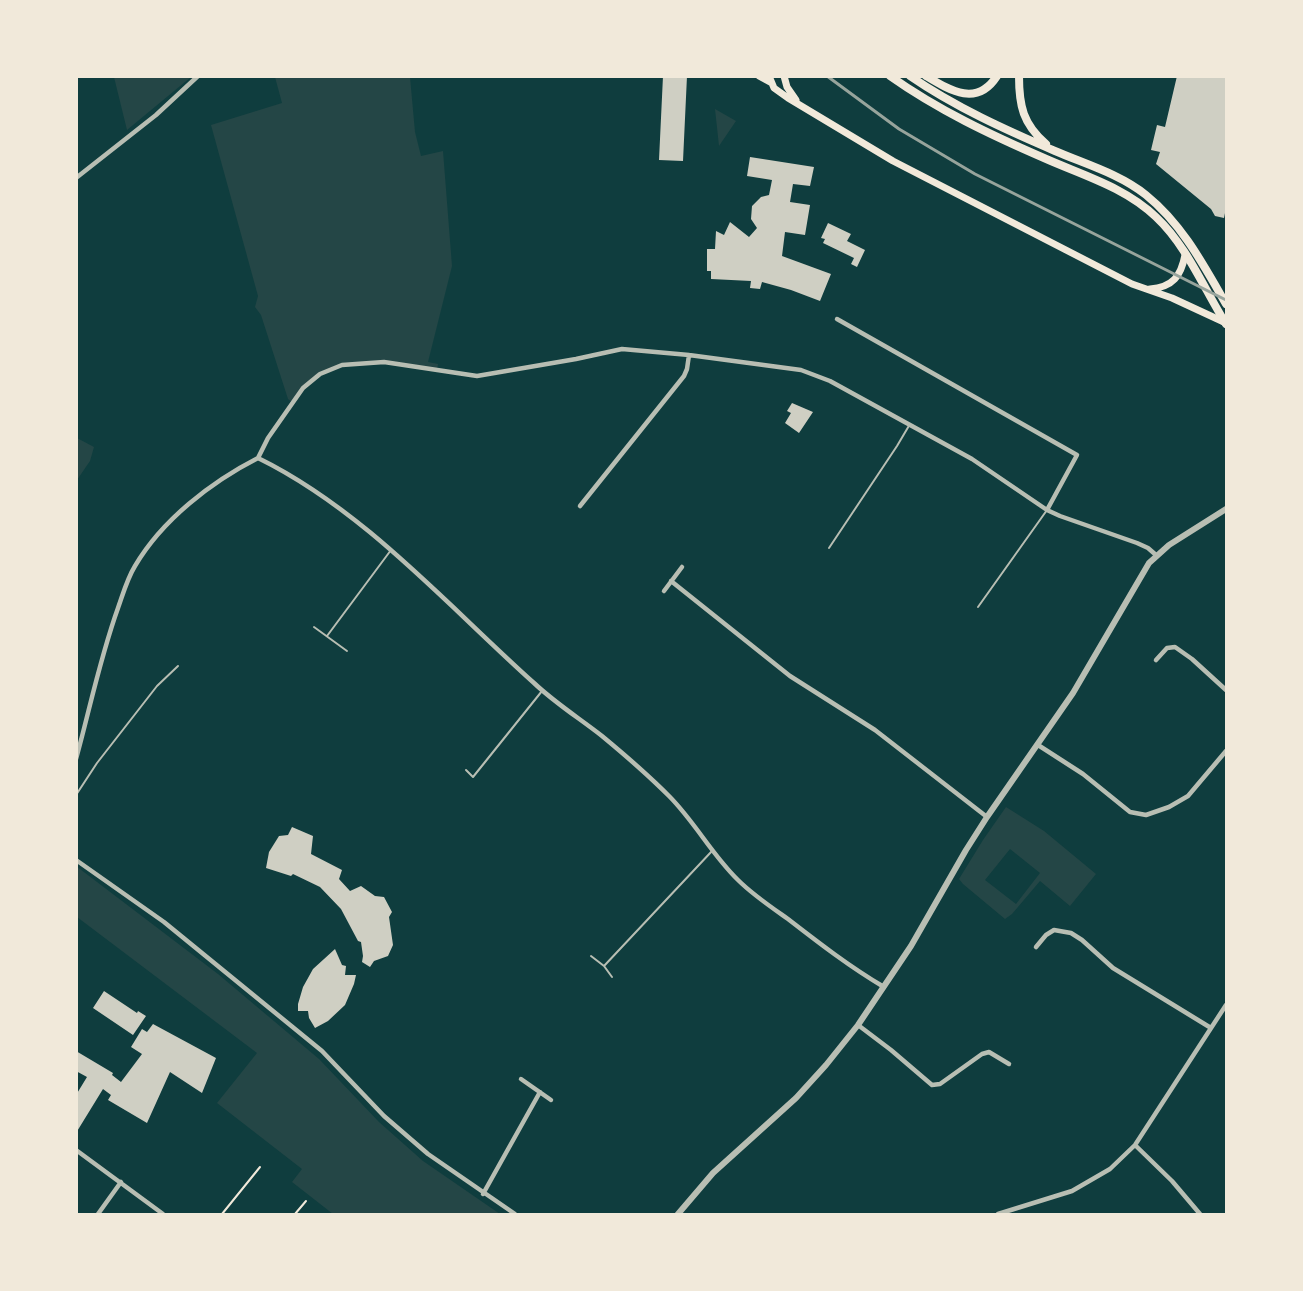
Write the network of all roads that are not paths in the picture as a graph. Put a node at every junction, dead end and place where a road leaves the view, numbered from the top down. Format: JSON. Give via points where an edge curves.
{"nodes":[{"id":1,"x":198,"y":76,"type":"edge"},
{"id":2,"x":759,"y":76,"type":"edge"},
{"id":3,"x":784,"y":76,"type":"edge"},
{"id":4,"x":890,"y":76,"type":"edge"},
{"id":5,"x":910,"y":76,"type":"edge"},
{"id":6,"x":926,"y":76,"type":"edge"},
{"id":7,"x":997,"y":76,"type":"edge"},
{"id":8,"x":1019,"y":76,"type":"edge"},
{"id":9,"x":769,"y":79,"type":"edge"},
{"id":10,"x":802,"y":106,"type":"junction"},
{"id":11,"x":1054,"y":150,"type":"junction"},
{"id":12,"x":76,"y":178,"type":"edge"},
{"id":13,"x":1184,"y":253,"type":"junction"},
{"id":14,"x":1144,"y":289,"type":"junction"},
{"id":15,"x":1227,"y":304,"type":"edge"},
{"id":16,"x":837,"y":319,"type":"dead end"},
{"id":17,"x":1226,"y":323,"type":"edge"},
{"id":18,"x":689,"y":355,"type":"junction"},
{"id":19,"x":910,"y":424,"type":"junction"},
{"id":20,"x":258,"y":458,"type":"junction"},
{"id":21,"x":580,"y":506,"type":"dead end"},
{"id":22,"x":1227,"y":509,"type":"edge"},
{"id":23,"x":1047,"y":510,"type":"junction"},
{"id":24,"x":829,"y":548,"type":"dead end"},
{"id":25,"x":391,"y":550,"type":"junction"},
{"id":26,"x":1156,"y":555,"type":"junction"},
{"id":27,"x":682,"y":567,"type":"dead end"},
{"id":28,"x":671,"y":581,"type":"junction"},
{"id":29,"x":664,"y":591,"type":"dead end"},
{"id":30,"x":978,"y":607,"type":"dead end"},
{"id":31,"x":314,"y":627,"type":"dead end"},
{"id":32,"x":327,"y":636,"type":"junction"},
{"id":33,"x":347,"y":651,"type":"dead end"},
{"id":34,"x":1156,"y":660,"type":"dead end"},
{"id":35,"x":178,"y":666,"type":"dead end"},
{"id":36,"x":1227,"y":690,"type":"edge"},
{"id":37,"x":542,"y":691,"type":"junction"},
{"id":38,"x":1038,"y":745,"type":"junction"},
{"id":39,"x":1227,"y":751,"type":"edge"},
{"id":40,"x":76,"y":759,"type":"edge"},
{"id":41,"x":466,"y":770,"type":"dead end"},
{"id":42,"x":76,"y":795,"type":"edge"},
{"id":43,"x":987,"y":817,"type":"junction"},
{"id":44,"x":712,"y":851,"type":"junction"},
{"id":45,"x":76,"y":860,"type":"edge"},
{"id":46,"x":1036,"y":947,"type":"dead end"},
{"id":47,"x":591,"y":956,"type":"dead end"},
{"id":48,"x":604,"y":966,"type":"junction"},
{"id":49,"x":612,"y":977,"type":"dead end"},
{"id":50,"x":884,"y":987,"type":"junction"},
{"id":51,"x":1227,"y":1005,"type":"edge"},
{"id":52,"x":858,"y":1025,"type":"junction"},
{"id":53,"x":1211,"y":1028,"type":"junction"},
{"id":54,"x":983,"y":1044,"type":"dead end"},
{"id":55,"x":989,"y":1052,"type":"junction"},
{"id":56,"x":1009,"y":1064,"type":"dead end"},
{"id":57,"x":521,"y":1079,"type":"dead end"},
{"id":58,"x":540,"y":1092,"type":"junction"},
{"id":59,"x":551,"y":1100,"type":"dead end"},
{"id":60,"x":1135,"y":1145,"type":"junction"},
{"id":61,"x":76,"y":1150,"type":"edge"},
{"id":62,"x":121,"y":1182,"type":"junction"},
{"id":63,"x":483,"y":1194,"type":"junction"},
{"id":64,"x":1006,"y":1213,"type":"edge"},
{"id":65,"x":98,"y":1215,"type":"edge"},
{"id":66,"x":163,"y":1215,"type":"edge"},
{"id":67,"x":515,"y":1215,"type":"edge"},
{"id":68,"x":678,"y":1215,"type":"edge"},
{"id":69,"x":998,"y":1215,"type":"edge"},
{"id":70,"x":1200,"y":1215,"type":"edge"}],
"edges":[{"from":1,"to":12,"type":"street"},
{"from":2,"to":9,"type":"main road"},
{"from":3,"to":10,"type":"main road","via":[[787,87]]},
{"from":4,"to":13,"type":"main road","via":[[983,130],[1136,201],[1157,217]]},
{"from":5,"to":11,"type":"main road","via":[[973,113]]},
{"from":6,"to":7,"type":"main road","via":[[961,94],[974,94],[985,90]]},
{"from":8,"to":11,"type":"main road","via":[[1019,96],[1027,122],[1033,133]]},
{"from":9,"to":10,"type":"main road","via":[[778,91]]},
{"from":10,"to":14,"type":"main road","via":[[893,161]]},
{"from":11,"to":15,"type":"main road","via":[[1144,193],[1178,227]]},
{"from":13,"to":14,"type":"main road","via":[[1178,278],[1161,288]]},
{"from":13,"to":17,"type":"main road"},
{"from":14,"to":17,"type":"main road"},
{"from":16,"to":23,"type":"street","via":[[1077,455]]},
{"from":18,"to":19,"type":"street","via":[[801,370],[830,381]]},
{"from":18,"to":20,"type":"street","via":[[622,349],[477,376],[384,362],[342,365],[320,374],[303,388]]},
{"from":18,"to":21,"type":"street","via":[[684,376]]},
{"from":19,"to":23,"type":"street","via":[[972,459]]},
{"from":19,"to":24,"type":"lane"},
{"from":20,"to":25,"type":"street","via":[[340,509]]},
{"from":20,"to":40,"type":"street","via":[[224,477],[189,505],[157,535],[134,566],[107,639]]},
{"from":22,"to":26,"type":"street"},
{"from":23,"to":26,"type":"street","via":[[1137,543]]},
{"from":23,"to":30,"type":"lane"},
{"from":25,"to":32,"type":"lane"},
{"from":25,"to":37,"type":"street"},
{"from":26,"to":38,"type":"street"},
{"from":27,"to":28,"type":"street"},
{"from":28,"to":29,"type":"street"},
{"from":28,"to":43,"type":"street","via":[[776,666],[875,730]]},
{"from":31,"to":32,"type":"lane"},
{"from":32,"to":33,"type":"lane"},
{"from":34,"to":36,"type":"street","via":[[1167,648],[1175,647]]},
{"from":35,"to":42,"type":"lane","via":[[137,711]]},
{"from":37,"to":41,"type":"lane","via":[[473,777]]},
{"from":37,"to":44,"type":"street","via":[[654,782],[687,816]]},
{"from":38,"to":39,"type":"street","via":[[1083,774],[1130,812],[1146,814],[1188,796]]},
{"from":38,"to":43,"type":"street"},
{"from":43,"to":50,"type":"street"},
{"from":44,"to":48,"type":"lane"},
{"from":44,"to":50,"type":"street","via":[[749,890]]},
{"from":45,"to":63,"type":"street","via":[[164,922],[305,1037],[428,1155]]},
{"from":46,"to":53,"type":"street","via":[[1054,930],[1071,933],[1113,968]]},
{"from":47,"to":48,"type":"lane"},
{"from":48,"to":49,"type":"lane"},
{"from":50,"to":52,"type":"street"},
{"from":51,"to":53,"type":"street"},
{"from":52,"to":55,"type":"street","via":[[932,1085],[940,1084]]},
{"from":52,"to":68,"type":"street","via":[[810,1084],[713,1173]]},
{"from":53,"to":60,"type":"street"},
{"from":54,"to":55,"type":"street"},
{"from":55,"to":56,"type":"street"},
{"from":57,"to":58,"type":"street"},
{"from":58,"to":59,"type":"street"},
{"from":58,"to":63,"type":"street"},
{"from":60,"to":64,"type":"street","via":[[1110,1169],[1072,1191]]},
{"from":60,"to":70,"type":"street"},
{"from":61,"to":62,"type":"street"},
{"from":62,"to":65,"type":"street"},
{"from":62,"to":66,"type":"street"},
{"from":63,"to":67,"type":"street"},
{"from":64,"to":69,"type":"street"}]}
